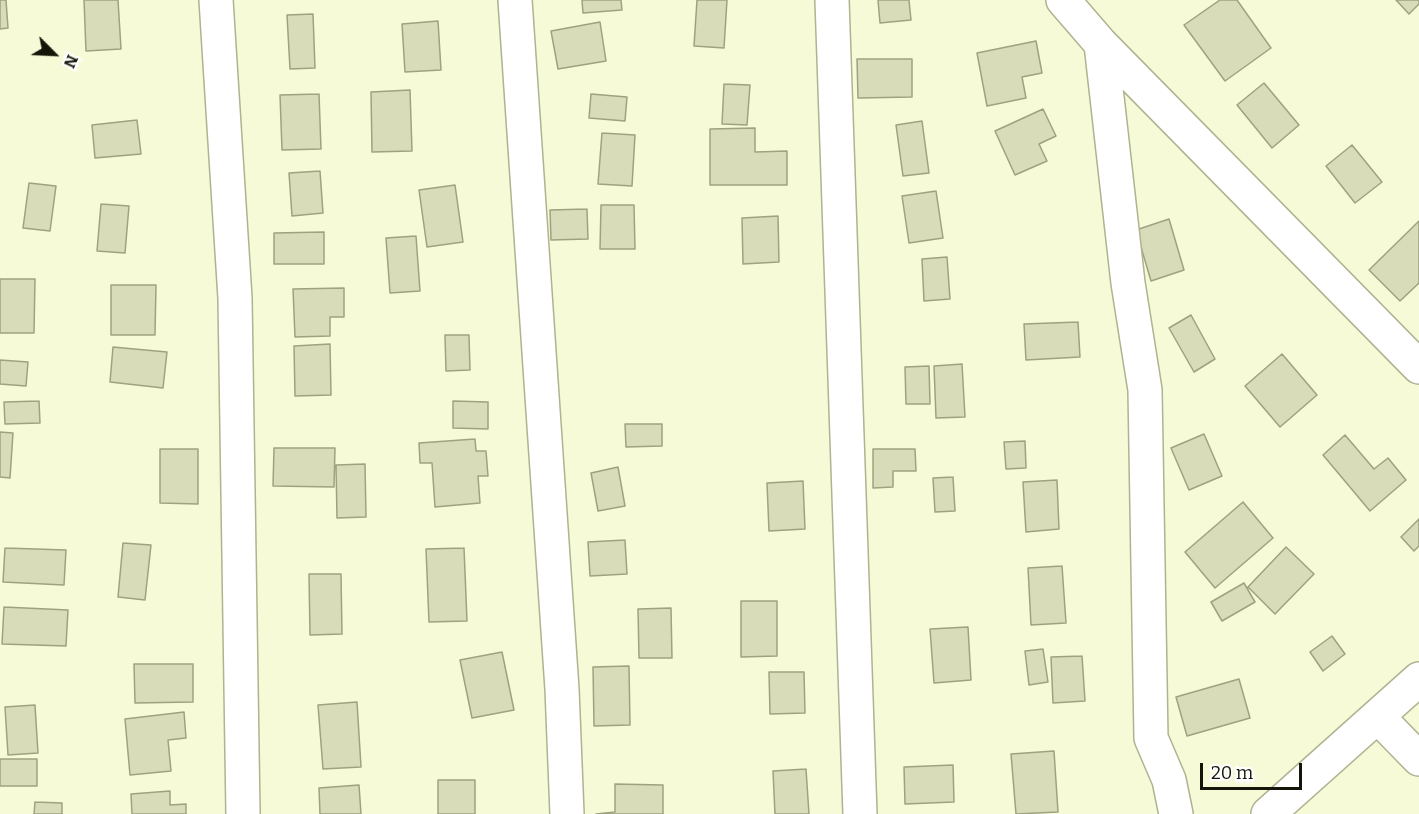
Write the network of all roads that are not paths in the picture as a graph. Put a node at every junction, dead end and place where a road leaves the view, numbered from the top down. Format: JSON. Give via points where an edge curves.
{"nodes":[{"id":1,"x":216,"y":0,"type":"edge"},
{"id":2,"x":515,"y":0,"type":"edge"},
{"id":3,"x":832,"y":0,"type":"edge"},
{"id":4,"x":1063,"y":0,"type":"edge"},
{"id":5,"x":1101,"y":44,"type":"junction"},
{"id":6,"x":1419,"y":367,"type":"edge"},
{"id":7,"x":1419,"y":679,"type":"edge"},
{"id":8,"x":1378,"y":717,"type":"junction"},
{"id":9,"x":1419,"y":759,"type":"edge"},
{"id":10,"x":243,"y":814,"type":"edge"},
{"id":11,"x":567,"y":814,"type":"edge"},
{"id":12,"x":860,"y":814,"type":"edge"},
{"id":13,"x":1176,"y":814,"type":"edge"},
{"id":14,"x":1268,"y":814,"type":"edge"}],
"edges":[{"from":1,"to":10,"type":"street","via":[[235,298]]},
{"from":2,"to":11,"type":"street"},
{"from":3,"to":12,"type":"street"},
{"from":4,"to":5,"type":"street"},
{"from":5,"to":6,"type":"street"},
{"from":5,"to":13,"type":"street","via":[[1128,283],[1145,390],[1151,738],[1169,780]]},
{"from":7,"to":8,"type":"street"},
{"from":8,"to":9,"type":"street"},
{"from":8,"to":14,"type":"street"}]}
